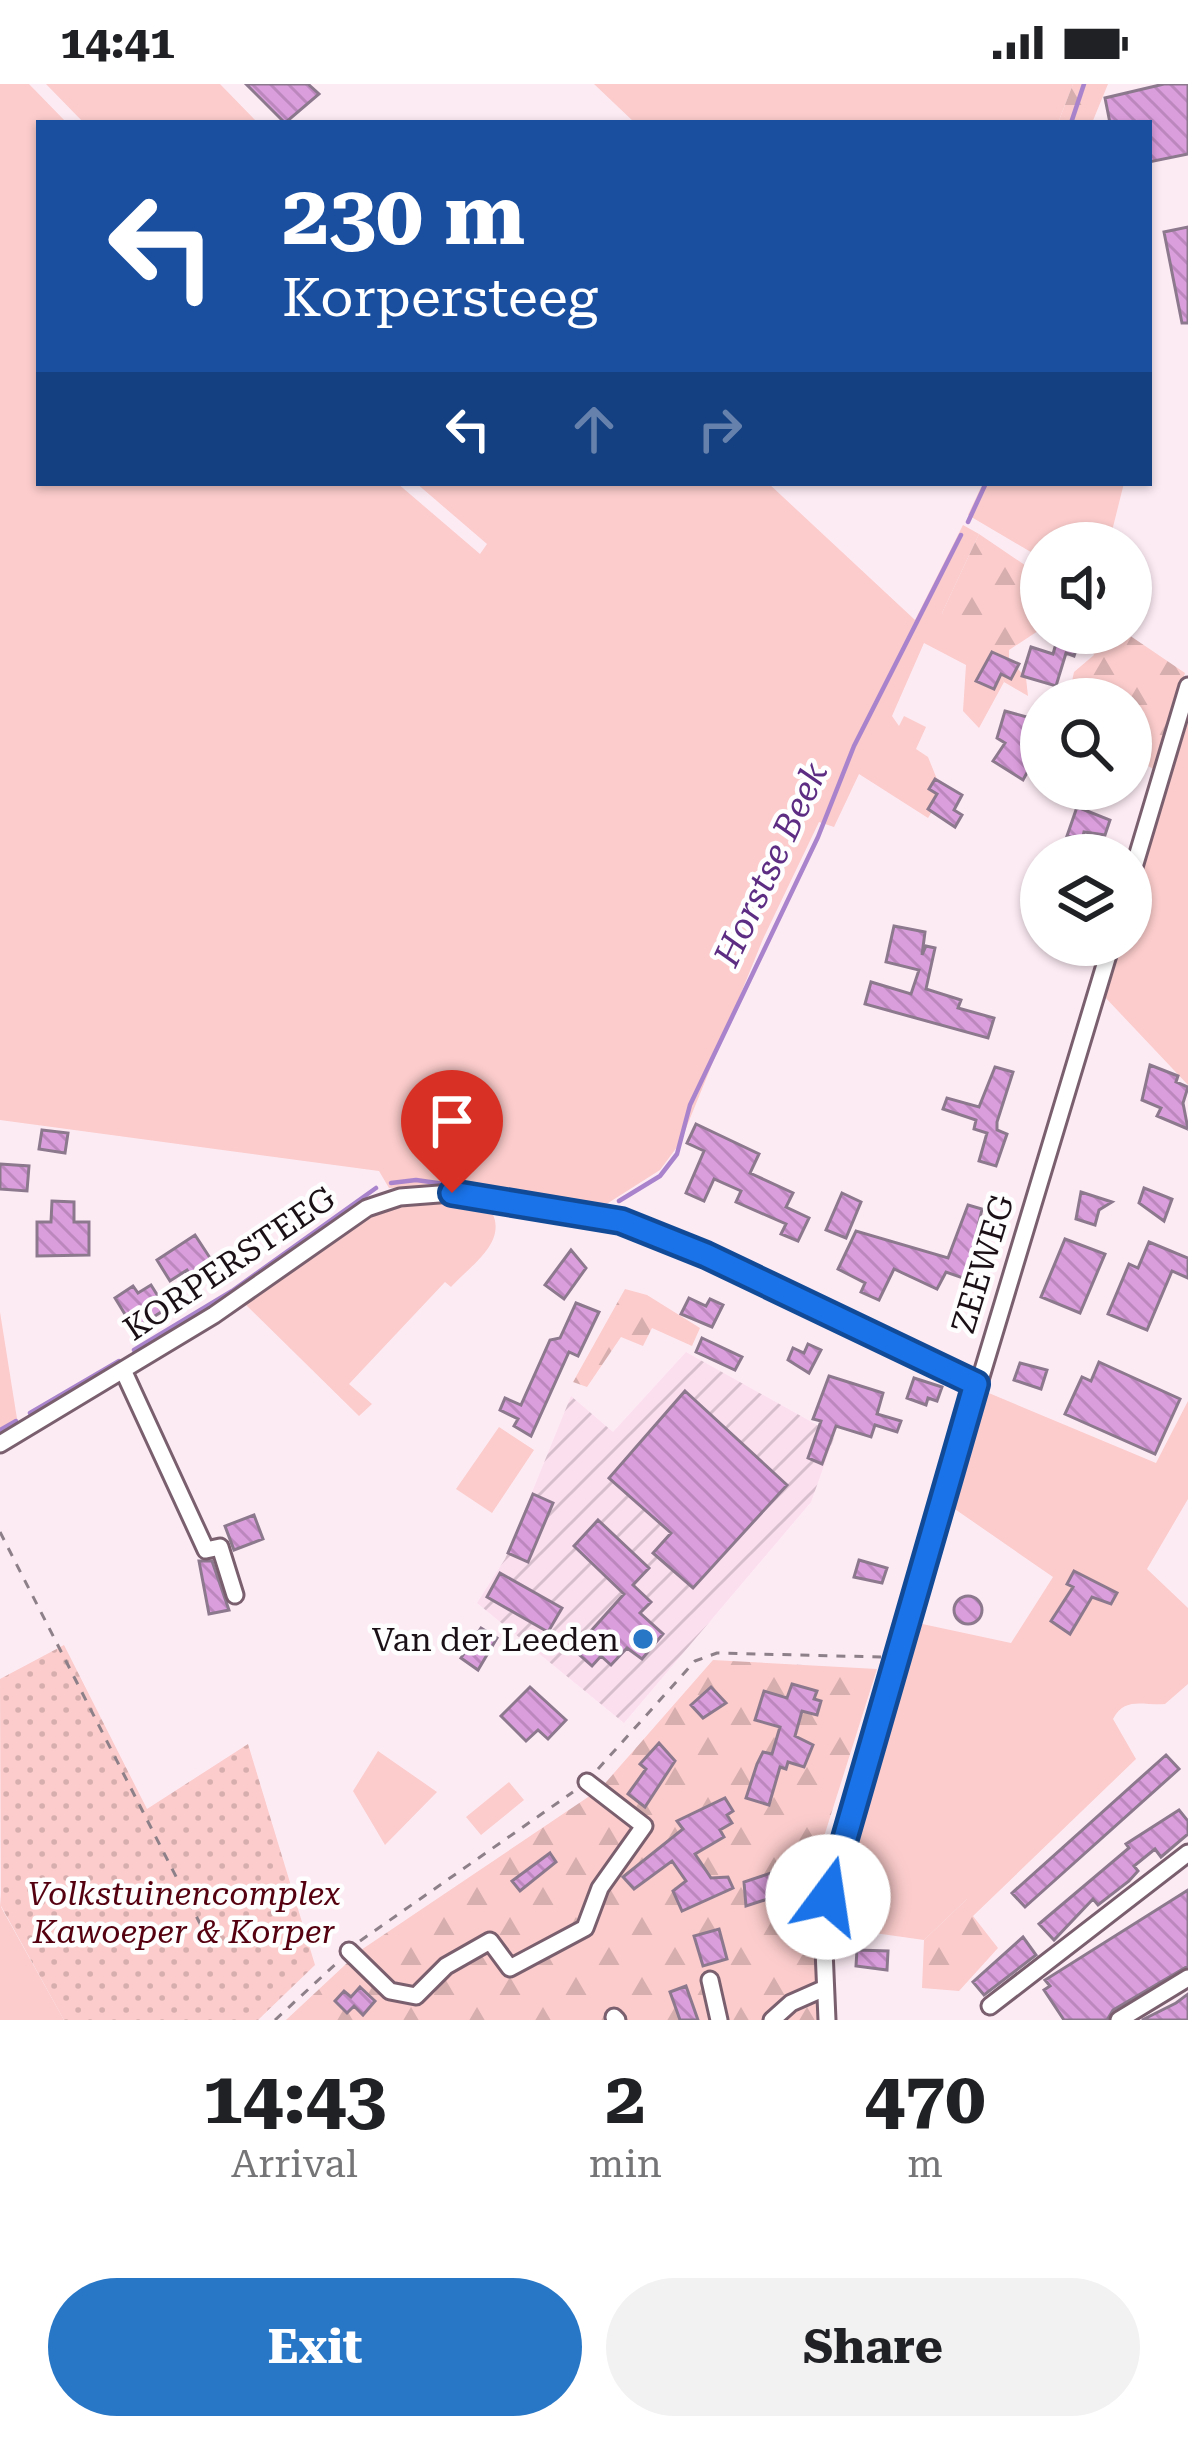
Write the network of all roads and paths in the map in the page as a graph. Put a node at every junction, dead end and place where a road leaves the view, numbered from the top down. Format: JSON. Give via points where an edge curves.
{"nodes":[{"id":1,"x":1188,"y":686,"type":"edge"},
{"id":2,"x":1144,"y":834,"type":"edge"},
{"id":3,"x":1105,"y":966,"type":"edge"},
{"id":4,"x":123,"y":1370,"type":"junction"},
{"id":5,"x":976,"y":1384,"type":"junction"},
{"id":6,"x":0,"y":1444,"type":"edge"},
{"id":7,"x":0,"y":1532,"type":"edge"},
{"id":8,"x":235,"y":1595,"type":"dead end"},
{"id":9,"x":895,"y":1658,"type":"junction"},
{"id":10,"x":587,"y":1782,"type":"junction"},
{"id":11,"x":1188,"y":1853,"type":"edge"},
{"id":12,"x":212,"y":1947,"type":"dead end"},
{"id":13,"x":349,"y":1951,"type":"junction"},
{"id":14,"x":1188,"y":1978,"type":"edge"},
{"id":15,"x":710,"y":1980,"type":"dead end"},
{"id":16,"x":825,"y":1988,"type":"junction"},
{"id":17,"x":990,"y":2006,"type":"dead end"},
{"id":18,"x":275,"y":2020,"type":"edge"},
{"id":19,"x":719,"y":2020,"type":"edge"},
{"id":20,"x":772,"y":2020,"type":"edge"},
{"id":21,"x":827,"y":2020,"type":"edge"},
{"id":22,"x":1119,"y":2020,"type":"edge"}],
"edges":[{"from":1,"to":2,"type":"street"},
{"from":3,"to":5,"type":"street","name":"ZEEWEG"},
{"from":4,"to":5,"type":"street","name":"KORPERSTEEG","via":[[367,1208],[400,1196],[452,1193],[621,1221]]},
{"from":4,"to":6,"type":"street","name":"KORPERSTEEG"},
{"from":4,"to":8,"type":"street","via":[[206,1550],[220,1547]]},
{"from":5,"to":9,"type":"street","name":"ZEEWEG"},
{"from":7,"to":12,"type":"path"},
{"from":9,"to":10,"type":"path","via":[[717,1653],[695,1661]]},
{"from":9,"to":16,"type":"street","name":"ZEEWEG","via":[[833,1868],[823,1926]]},
{"from":10,"to":13,"type":"path"},
{"from":10,"to":13,"type":"street","via":[[644,1826],[600,1888],[585,1928],[510,1968],[490,1941],[446,1966],[416,1996],[390,1991]]},
{"from":11,"to":17,"type":"street"},
{"from":13,"to":18,"type":"path"},
{"from":14,"to":22,"type":"street"},
{"from":15,"to":19,"type":"street"},
{"from":16,"to":20,"type":"street"},
{"from":16,"to":21,"type":"street","name":"ZEEWEG"}]}
